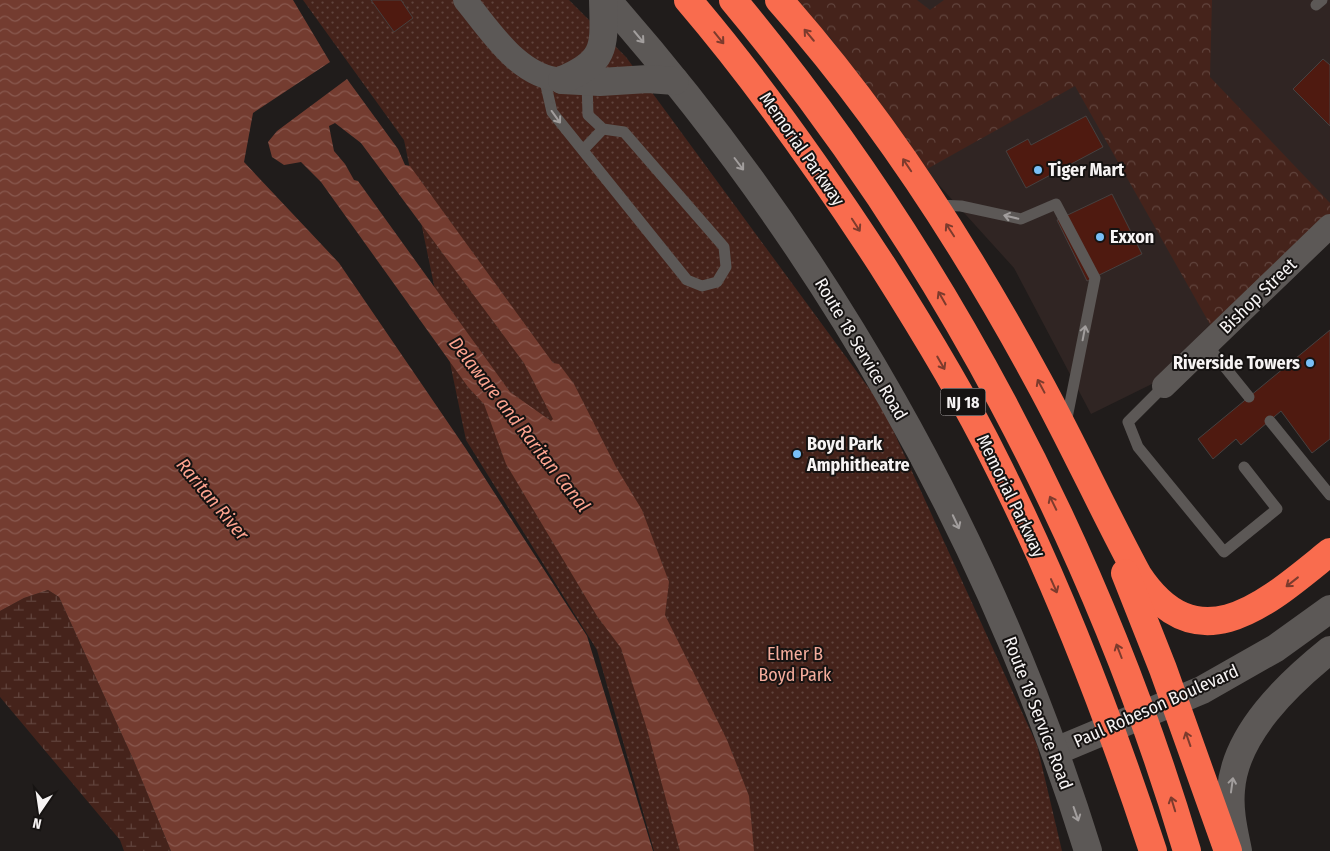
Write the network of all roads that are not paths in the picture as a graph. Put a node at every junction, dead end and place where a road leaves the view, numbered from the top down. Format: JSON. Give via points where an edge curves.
{"nodes":[{"id":1,"x":465,"y":0,"type":"edge"},
{"id":2,"x":605,"y":0,"type":"edge"},
{"id":3,"x":688,"y":0,"type":"edge"},
{"id":4,"x":732,"y":0,"type":"edge"},
{"id":5,"x":779,"y":0,"type":"edge"},
{"id":6,"x":565,"y":79,"type":"junction"},
{"id":7,"x":675,"y":81,"type":"junction"},
{"id":8,"x":603,"y":129,"type":"junction"},
{"id":9,"x":583,"y":150,"type":"junction"},
{"id":10,"x":934,"y":205,"type":"junction"},
{"id":11,"x":1330,"y":226,"type":"edge"},
{"id":12,"x":1207,"y":345,"type":"junction"},
{"id":13,"x":1164,"y":386,"type":"joint"},
{"id":14,"x":1249,"y":397,"type":"dead end"},
{"id":15,"x":1270,"y":421,"type":"dead end"},
{"id":16,"x":1065,"y":433,"type":"junction"},
{"id":17,"x":1244,"y":467,"type":"dead end"},
{"id":18,"x":1330,"y":495,"type":"edge"},
{"id":19,"x":1102,"y":508,"type":"junction"},
{"id":20,"x":1330,"y":552,"type":"edge"},
{"id":21,"x":1330,"y":610,"type":"edge"},
{"id":22,"x":1330,"y":650,"type":"edge"},
{"id":23,"x":1056,"y":751,"type":"junction"},
{"id":24,"x":1088,"y":851,"type":"edge"},
{"id":25,"x":1153,"y":851,"type":"edge"},
{"id":26,"x":1188,"y":851,"type":"edge"},
{"id":27,"x":1228,"y":851,"type":"edge"},
{"id":28,"x":1238,"y":851,"type":"edge"}],
"edges":[{"from":1,"to":6,"type":"street","via":[[518,61],[536,74]]},
{"from":2,"to":6,"type":"main road","via":[[604,40],[600,53],[590,66]]},
{"from":2,"to":7,"type":"main road","name":"Route 18 Service Road","one_way":true},
{"from":3,"to":25,"type":"highway","name":"Memorial Parkway","number":"NJ 18","one_way":true,"via":[[767,99],[835,194],[925,335],[994,458],[1081,650]]},
{"from":26,"to":4,"type":"highway","name":"Memorial Parkway","number":"NJ 18","one_way":true,"via":[[1152,740],[1114,639],[1078,556],[1008,414],[934,283],[880,200],[800,84]]},
{"from":10,"to":5,"type":"highway","one_way":true,"via":[[862,101]]},
{"from":6,"to":7,"type":"main road"},
{"from":6,"to":8,"type":"lane","via":[[588,115]]},
{"from":6,"to":9,"type":"lane","one_way":true,"via":[[552,112]]},
{"from":7,"to":23,"type":"main road","name":"Route 18 Service Road","one_way":true,"via":[[790,235],[896,406],[935,477],[981,574]]},
{"from":8,"to":9,"type":"lane"},
{"from":8,"to":9,"type":"lane","via":[[624,132],[724,247],[726,267],[717,282],[702,286],[687,280]]},
{"from":16,"to":10,"type":"highway","one_way":true,"via":[[1023,354]]},
{"from":16,"to":10,"type":"lane","one_way":true,"via":[[1095,278],[1056,204],[1021,219],[961,206]]},
{"from":11,"to":12,"type":"street","name":"Bishop Street"},
{"from":12,"to":13,"type":"street","name":"Bishop Street"},
{"from":12,"to":14,"type":"lane"},
{"from":13,"to":17,"type":"lane","via":[[1128,422],[1138,447],[1224,552],[1277,509]]},
{"from":15,"to":18,"type":"lane"},
{"from":16,"to":19,"type":"highway"},
{"from":20,"to":19,"type":"highway","one_way":true,"via":[[1242,615],[1209,621],[1188,617],[1159,602],[1145,586]]},
{"from":27,"to":19,"type":"highway","one_way":true},
{"from":21,"to":23,"type":"main road","name":"Paul Robeson Boulevard","via":[[1276,648],[1202,690]]},
{"from":28,"to":22,"type":"main road","one_way":true,"via":[[1231,815],[1231,791],[1239,758],[1269,708]]},
{"from":23,"to":24,"type":"main road","name":"Route 18 Service Road","one_way":true}]}
